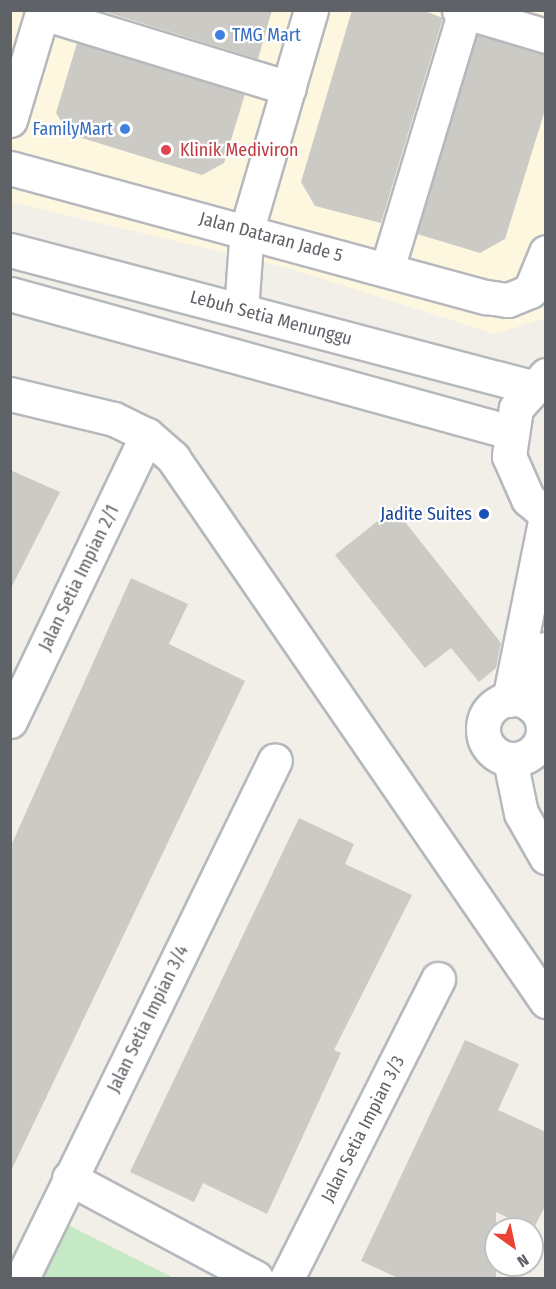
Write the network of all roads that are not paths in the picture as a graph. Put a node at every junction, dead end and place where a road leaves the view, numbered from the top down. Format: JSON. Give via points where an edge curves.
{"nodes":[{"id":1,"x":311,"y":10,"type":"edge"},
{"id":2,"x":463,"y":11,"type":"edge"},
{"id":3,"x":43,"y":12,"type":"edge"},
{"id":4,"x":546,"y":36,"type":"edge"},
{"id":5,"x":289,"y":88,"type":"junction"},
{"id":6,"x":10,"y":120,"type":"edge"},
{"id":7,"x":10,"y":168,"type":"edge"},
{"id":8,"x":247,"y":229,"type":"junction"},
{"id":9,"x":10,"y":250,"type":"edge"},
{"id":10,"x":546,"y":252,"type":"edge"},
{"id":11,"x":387,"y":269,"type":"junction"},
{"id":12,"x":10,"y":294,"type":"edge"},
{"id":13,"x":241,"y":310,"type":"junction"},
{"id":14,"x":538,"y":381,"type":"edge"},
{"id":15,"x":10,"y":394,"type":"edge"},
{"id":16,"x":510,"y":432,"type":"junction"},
{"id":17,"x":147,"y":435,"type":"junction"},
{"id":18,"x":546,"y":515,"type":"edge"},
{"id":19,"x":546,"y":650,"type":"edge"},
{"id":20,"x":532,"y":718,"type":"edge"},
{"id":21,"x":10,"y":721,"type":"edge"},
{"id":22,"x":275,"y":760,"type":"dead end"},
{"id":23,"x":510,"y":760,"type":"junction"},
{"id":24,"x":546,"y":857,"type":"edge"},
{"id":25,"x":438,"y":979,"type":"dead end"},
{"id":26,"x":546,"y":1001,"type":"edge"},
{"id":27,"x":69,"y":1178,"type":"junction"},
{"id":28,"x":22,"y":1278,"type":"edge"},
{"id":29,"x":255,"y":1278,"type":"edge"},
{"id":30,"x":287,"y":1278,"type":"edge"}],
"edges":[{"from":1,"to":5,"type":"street"},
{"from":2,"to":4,"type":"street"},
{"from":2,"to":11,"type":"street"},
{"from":3,"to":5,"type":"street"},
{"from":3,"to":6,"type":"street"},
{"from":5,"to":8,"type":"street"},
{"from":7,"to":8,"type":"street","name":"Jalan Dataran Jade 5"},
{"from":8,"to":11,"type":"street","name":"Jalan Dataran Jade 5"},
{"from":8,"to":13,"type":"street"},
{"from":9,"to":13,"type":"street","name":"Lebuh Setia Menunggu"},
{"from":10,"to":11,"type":"street","name":"Jalan Dataran Jade 5","via":[[530,291],[508,300]]},
{"from":12,"to":16,"type":"street"},
{"from":13,"to":14,"type":"street","name":"Lebuh Setia Menunggu"},
{"from":14,"to":16,"type":"street"},
{"from":15,"to":17,"type":"street","via":[[92,412]]},
{"from":16,"to":18,"type":"street","via":[[516,479]]},
{"from":17,"to":21,"type":"street","name":"Jalan Setia Impian 2/1"},
{"from":17,"to":26,"type":"street","via":[[201,492]]},
{"from":18,"to":20,"type":"street"},
{"from":19,"to":20,"type":"street"},
{"from":20,"to":23,"type":"street","via":[[528,756]]},
{"from":20,"to":23,"type":"street","via":[[491,708],[482,725],[492,752]]},
{"from":22,"to":27,"type":"street","name":"Jalan Setia Impian 3/4"},
{"from":23,"to":24,"type":"street","via":[[521,813]]},
{"from":25,"to":30,"type":"street","name":"Jalan Setia Impian 3/3"},
{"from":27,"to":28,"type":"street","name":"Jalan Setia Impian 3/4"},
{"from":27,"to":29,"type":"street"}]}
